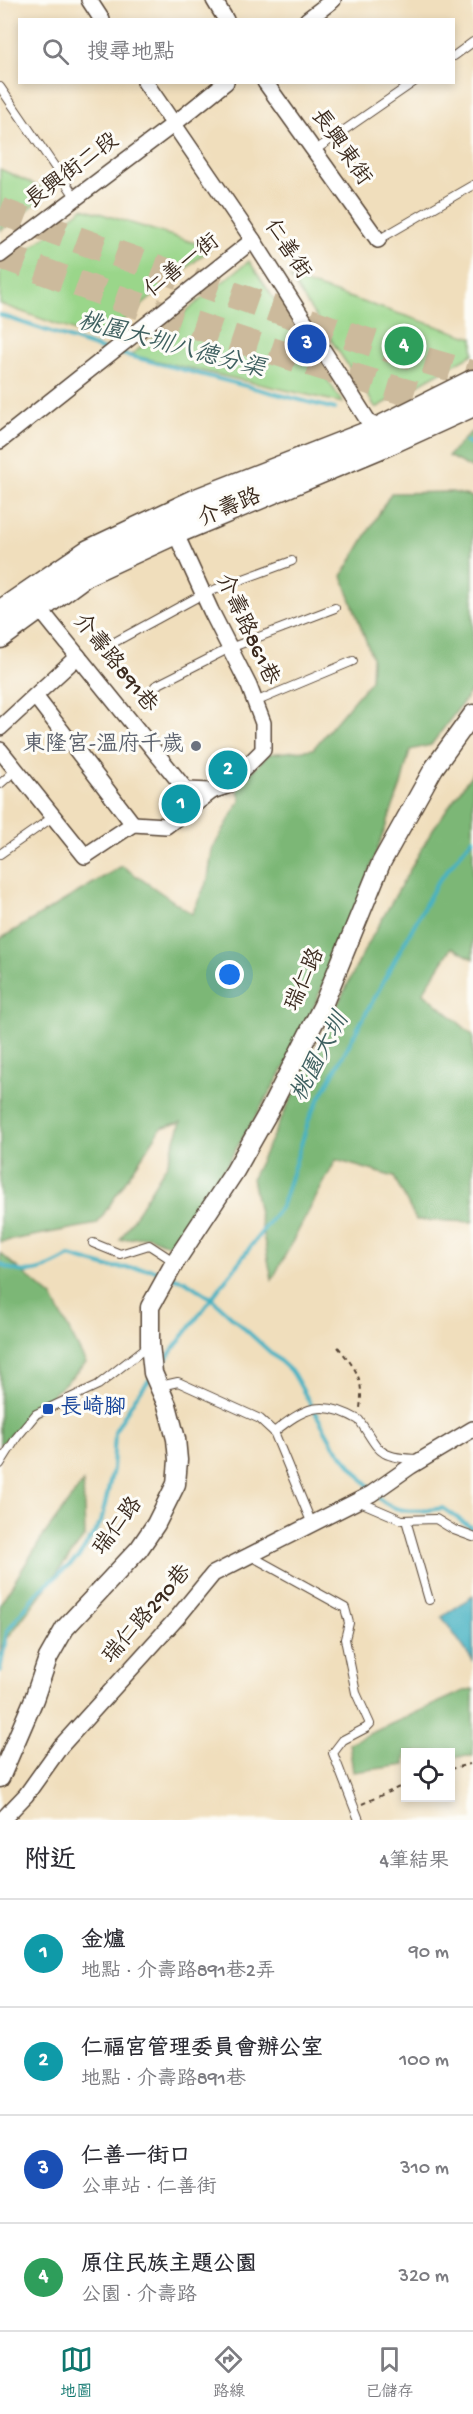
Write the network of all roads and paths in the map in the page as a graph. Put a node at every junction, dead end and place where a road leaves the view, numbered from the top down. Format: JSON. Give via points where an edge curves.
{"nodes":[{"id":1,"x":88,"y":0,"type":"edge"},
{"id":2,"x":214,"y":0,"type":"edge"},
{"id":3,"x":333,"y":0,"type":"edge"},
{"id":4,"x":101,"y":18,"type":"edge"},
{"id":5,"x":225,"y":18,"type":"edge"},
{"id":6,"x":310,"y":18,"type":"edge"},
{"id":7,"x":473,"y":42,"type":"edge"},
{"id":8,"x":455,"y":55,"type":"edge"},
{"id":9,"x":146,"y":84,"type":"edge"},
{"id":10,"x":224,"y":84,"type":"edge"},
{"id":11,"x":266,"y":84,"type":"edge"},
{"id":12,"x":411,"y":84,"type":"edge"},
{"id":13,"x":0,"y":87,"type":"edge"},
{"id":14,"x":174,"y":124,"type":"junction"},
{"id":15,"x":314,"y":151,"type":"junction"},
{"id":16,"x":473,"y":185,"type":"edge"},
{"id":17,"x":76,"y":198,"type":"junction"},
{"id":18,"x":253,"y":240,"type":"junction"},
{"id":19,"x":378,"y":240,"type":"joint"},
{"id":20,"x":0,"y":255,"type":"edge"},
{"id":21,"x":473,"y":382,"type":"edge"},
{"id":22,"x":473,"y":404,"type":"edge"},
{"id":23,"x":379,"y":438,"type":"junction"},
{"id":24,"x":0,"y":441,"type":"edge"},
{"id":25,"x":175,"y":532,"type":"junction"},
{"id":26,"x":292,"y":561,"type":"dead end"},
{"id":27,"x":203,"y":594,"type":"junction"},
{"id":28,"x":39,"y":608,"type":"junction"},
{"id":29,"x":335,"y":608,"type":"dead end"},
{"id":30,"x":0,"y":613,"type":"edge"},
{"id":31,"x":0,"y":636,"type":"edge"},
{"id":32,"x":113,"y":643,"type":"dead end"},
{"id":33,"x":230,"y":648,"type":"junction"},
{"id":34,"x":78,"y":656,"type":"junction"},
{"id":35,"x":352,"y":661,"type":"dead end"},
{"id":36,"x":155,"y":686,"type":"dead end"},
{"id":37,"x":35,"y":696,"type":"junction"},
{"id":38,"x":255,"y":702,"type":"junction"},
{"id":39,"x":473,"y":714,"type":"edge"},
{"id":40,"x":0,"y":728,"type":"edge"},
{"id":41,"x":0,"y":750,"type":"edge"},
{"id":42,"x":16,"y":770,"type":"junction"},
{"id":43,"x":0,"y":784,"type":"edge"},
{"id":44,"x":212,"y":791,"type":"junction"},
{"id":45,"x":53,"y":817,"type":"junction"},
{"id":46,"x":133,"y":824,"type":"junction"},
{"id":47,"x":0,"y":854,"type":"edge"},
{"id":48,"x":93,"y":1243,"type":"dead end"},
{"id":49,"x":175,"y":1262,"type":"junction"},
{"id":50,"x":150,"y":1344,"type":"junction"},
{"id":51,"x":338,"y":1347,"type":"dead end"},
{"id":52,"x":160,"y":1386,"type":"junction"},
{"id":53,"x":358,"y":1420,"type":"junction"},
{"id":54,"x":473,"y":1429,"type":"edge"},
{"id":55,"x":274,"y":1432,"type":"junction"},
{"id":56,"x":422,"y":1460,"type":"junction"},
{"id":57,"x":0,"y":1464,"type":"edge"},
{"id":58,"x":356,"y":1500,"type":"junction"},
{"id":59,"x":406,"y":1520,"type":"junction"},
{"id":60,"x":312,"y":1524,"type":"junction"},
{"id":61,"x":473,"y":1536,"type":"edge"},
{"id":62,"x":251,"y":1556,"type":"junction"},
{"id":63,"x":429,"y":1600,"type":"dead end"},
{"id":64,"x":470,"y":1764,"type":"dead end"},
{"id":65,"x":455,"y":1768,"type":"edge"},
{"id":66,"x":0,"y":1778,"type":"edge"},
{"id":67,"x":401,"y":1786,"type":"edge"},
{"id":68,"x":354,"y":1807,"type":"junction"},
{"id":69,"x":2,"y":1820,"type":"edge"},
{"id":70,"x":359,"y":1820,"type":"edge"}],
"edges":[{"from":1,"to":4,"type":"street"},
{"from":2,"to":5,"type":"street"},
{"from":3,"to":6,"type":"street"},
{"from":7,"to":8,"type":"lane"},
{"from":9,"to":14,"type":"street","name":"仁善街"},
{"from":10,"to":14,"type":"street","name":"長興街二段"},
{"from":11,"to":15,"type":"street","name":"長興東街"},
{"from":12,"to":15,"type":"lane"},
{"from":13,"to":17,"type":"lane"},
{"from":14,"to":17,"type":"street","name":"長興街二段"},
{"from":14,"to":18,"type":"street","name":"仁善街"},
{"from":15,"to":19,"type":"street","name":"長興東街"},
{"from":16,"to":19,"type":"lane"},
{"from":17,"to":20,"type":"street","name":"長興街二段"},
{"from":18,"to":23,"type":"street","name":"仁善街"},
{"from":18,"to":24,"type":"street","name":"仁善一街"},
{"from":21,"to":23,"type":"main road","name":"介壽路"},
{"from":22,"to":23,"type":"main road","name":"介壽路"},
{"from":23,"to":25,"type":"main road","name":"介壽路"},
{"from":23,"to":30,"type":"main road","name":"介壽路","via":[[199,500],[89,552]]},
{"from":25,"to":27,"type":"street","name":"介壽路861巷"},
{"from":25,"to":28,"type":"main road","name":"介壽路","via":[[86,573]]},
{"from":26,"to":27,"type":"lane"},
{"from":27,"to":32,"type":"lane"},
{"from":27,"to":33,"type":"street","name":"介壽路861巷"},
{"from":28,"to":31,"type":"main road","name":"介壽路"},
{"from":28,"to":34,"type":"street","name":"介壽路891巷"},
{"from":29,"to":33,"type":"lane"},
{"from":33,"to":36,"type":"lane"},
{"from":33,"to":38,"type":"street","name":"介壽路861巷"},
{"from":34,"to":37,"type":"street"},
{"from":34,"to":44,"type":"street","name":"介壽路891巷","via":[[186,790]]},
{"from":35,"to":38,"type":"lane"},
{"from":37,"to":40,"type":"street"},
{"from":37,"to":46,"type":"street"},
{"from":38,"to":44,"type":"street","name":"介壽路861巷","via":[[263,723],[263,750],[227,786]]},
{"from":39,"to":49,"type":"street","name":"瑞仁路","via":[[434,768],[381,863],[323,1005],[269,1111]]},
{"from":41,"to":42,"type":"street"},
{"from":42,"to":43,"type":"lane"},
{"from":42,"to":45,"type":"street"},
{"from":44,"to":46,"type":"street","via":[[166,826]]},
{"from":45,"to":46,"type":"street","via":[[85,856]]},
{"from":45,"to":47,"type":"lane"},
{"from":48,"to":49,"type":"lane","via":[[120,1254],[149,1245]]},
{"from":49,"to":50,"type":"street","name":"瑞仁路","via":[[150,1307]]},
{"from":50,"to":52,"type":"street","name":"瑞仁路","via":[[153,1373]]},
{"from":50,"to":57,"type":"lane","via":[[98,1385],[36,1414]]},
{"from":51,"to":53,"type":"path","via":[[357,1370],[362,1394]]},
{"from":52,"to":55,"type":"lane","via":[[178,1382],[199,1390],[260,1419]]},
{"from":52,"to":66,"type":"street","name":"瑞仁路","via":[[176,1439],[176,1484],[139,1548],[65,1628],[48,1658]]},
{"from":53,"to":55,"type":"lane","via":[[325,1407],[306,1409]]},
{"from":53,"to":56,"type":"lane","via":[[369,1440],[384,1453]]},
{"from":54,"to":56,"type":"street","name":"瑞仁路290巷"},
{"from":55,"to":60,"type":"lane"},
{"from":56,"to":58,"type":"street","name":"瑞仁路290巷"},
{"from":58,"to":59,"type":"lane"},
{"from":58,"to":60,"type":"street","name":"瑞仁路290巷"},
{"from":59,"to":61,"type":"lane","via":[[436,1519]]},
{"from":59,"to":63,"type":"lane"},
{"from":60,"to":62,"type":"street","name":"瑞仁路290巷"},
{"from":62,"to":68,"type":"lane","via":[[345,1608],[350,1623],[345,1639],[354,1682],[370,1724],[344,1740],[333,1753]]},
{"from":62,"to":69,"type":"street","name":"瑞仁路290巷","via":[[213,1574],[61,1746],[26,1795]]},
{"from":64,"to":65,"type":"path"},
{"from":67,"to":68,"type":"path"},
{"from":68,"to":70,"type":"lane"}]}
